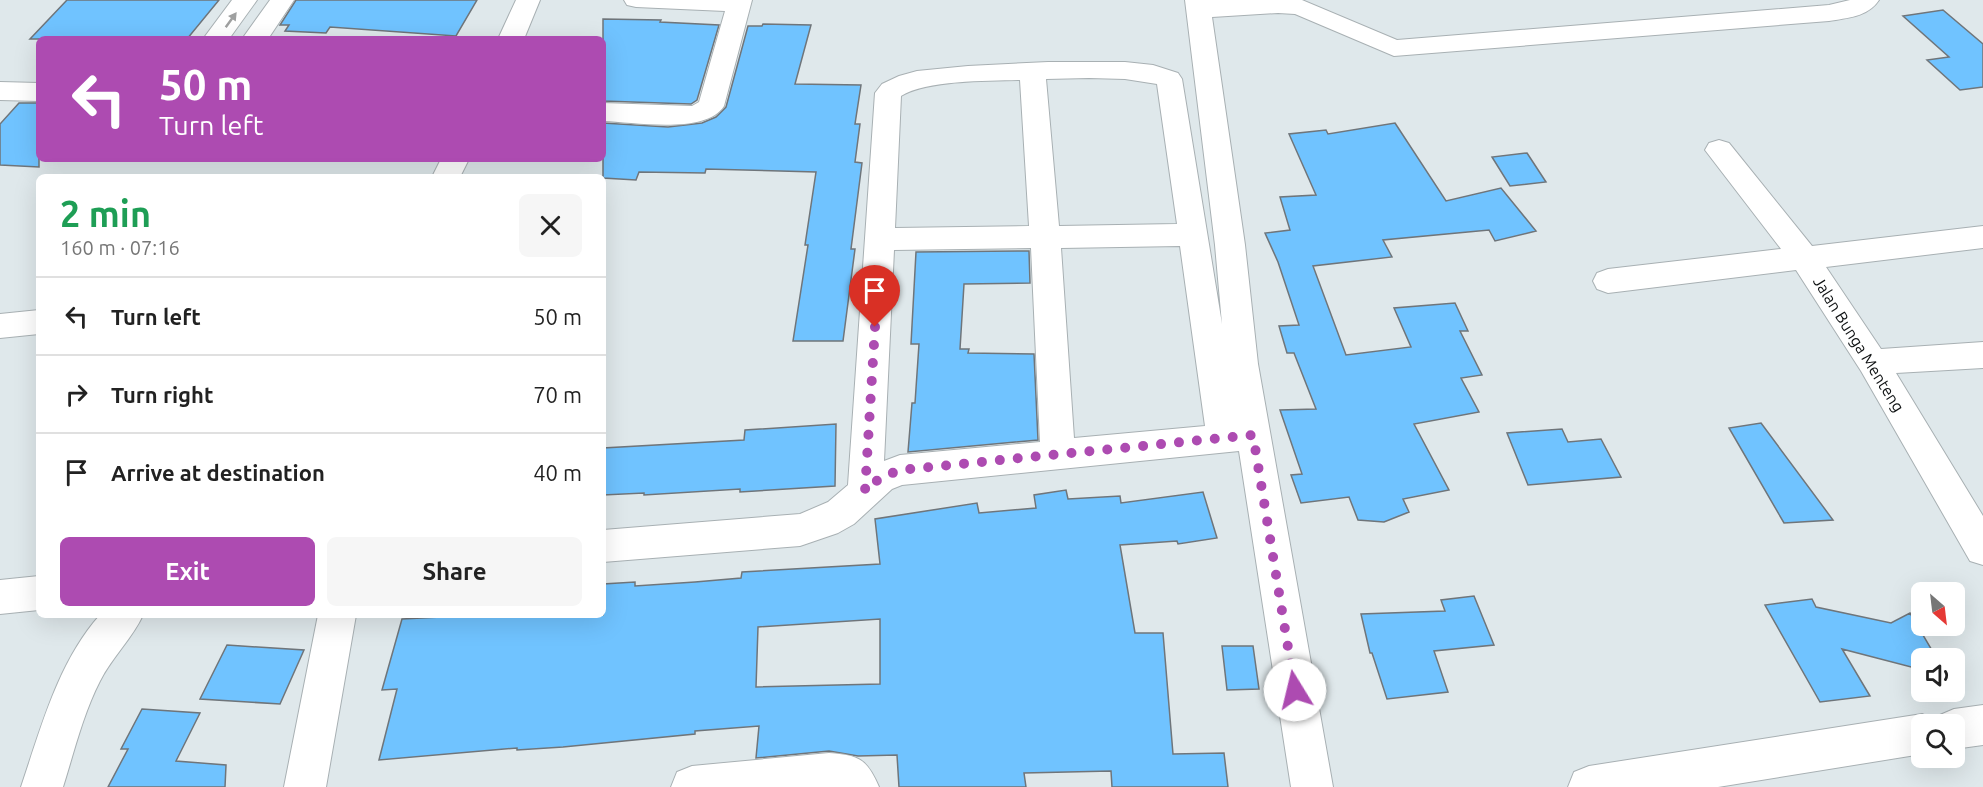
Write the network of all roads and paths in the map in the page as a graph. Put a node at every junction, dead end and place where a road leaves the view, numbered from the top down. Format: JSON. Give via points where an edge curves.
{"nodes":[{"id":1,"x":245,"y":0,"type":"edge"},
{"id":2,"x":282,"y":0,"type":"edge"},
{"id":3,"x":528,"y":0,"type":"edge"},
{"id":4,"x":636,"y":0,"type":"edge"},
{"id":5,"x":1867,"y":0,"type":"edge"},
{"id":6,"x":739,"y":2,"type":"edge"},
{"id":7,"x":1198,"y":5,"type":"edge"},
{"id":8,"x":218,"y":36,"type":"edge"},
{"id":9,"x":257,"y":36,"type":"edge"},
{"id":10,"x":512,"y":36,"type":"edge"},
{"id":11,"x":1032,"y":71,"type":"junction"},
{"id":12,"x":0,"y":91,"type":"edge"},
{"id":13,"x":36,"y":92,"type":"edge"},
{"id":14,"x":606,"y":112,"type":"edge"},
{"id":15,"x":1719,"y":150,"type":"dead end"},
{"id":16,"x":1193,"y":235,"type":"junction"},
{"id":17,"x":1046,"y":237,"type":"junction"},
{"id":18,"x":1983,"y":237,"type":"edge"},
{"id":19,"x":880,"y":239,"type":"junction"},
{"id":20,"x":1805,"y":259,"type":"junction"},
{"id":21,"x":1608,"y":281,"type":"dead end"},
{"id":22,"x":36,"y":321,"type":"edge"},
{"id":23,"x":0,"y":326,"type":"edge"},
{"id":24,"x":1983,"y":355,"type":"edge"},
{"id":25,"x":1872,"y":362,"type":"junction"},
{"id":26,"x":1239,"y":437,"type":"junction"},
{"id":27,"x":1058,"y":454,"type":"junction"},
{"id":28,"x":865,"y":491,"type":"junction"},
{"id":29,"x":606,"y":546,"type":"edge"},
{"id":30,"x":1983,"y":549,"type":"edge"},
{"id":31,"x":36,"y":593,"type":"edge"},
{"id":32,"x":0,"y":597,"type":"edge"},
{"id":33,"x":122,"y":618,"type":"edge"},
{"id":34,"x":336,"y":618,"type":"edge"},
{"id":35,"x":1983,"y":724,"type":"edge"},
{"id":36,"x":1965,"y":727,"type":"edge"},
{"id":37,"x":1911,"y":736,"type":"edge"},
{"id":38,"x":42,"y":787,"type":"edge"},
{"id":39,"x":305,"y":787,"type":"edge"},
{"id":40,"x":692,"y":787,"type":"edge"},
{"id":41,"x":858,"y":787,"type":"edge"},
{"id":42,"x":1312,"y":787,"type":"edge"},
{"id":43,"x":1589,"y":787,"type":"edge"}],
"edges":[{"from":8,"to":1,"type":"street","one_way":true},
{"from":2,"to":9,"type":"street"},
{"from":3,"to":10,"type":"street"},
{"from":4,"to":6,"type":"street"},
{"from":5,"to":7,"type":"street","via":[[1853,9],[1829,13],[1394,48],[1300,7]]},
{"from":6,"to":14,"type":"street","via":[[711,106],[704,112]]},
{"from":7,"to":26,"type":"street"},
{"from":11,"to":16,"type":"street","via":[[1144,71],[1169,79]]},
{"from":11,"to":17,"type":"street"},
{"from":11,"to":19,"type":"street","via":[[917,80],[888,93]]},
{"from":12,"to":13,"type":"street"},
{"from":15,"to":20,"type":"street","name":"Jalan Bunga Menteng"},
{"from":16,"to":17,"type":"street"},
{"from":16,"to":26,"type":"street"},
{"from":17,"to":19,"type":"street"},
{"from":17,"to":27,"type":"street"},
{"from":18,"to":20,"type":"street"},
{"from":19,"to":28,"type":"street"},
{"from":20,"to":21,"type":"street"},
{"from":20,"to":25,"type":"street","name":"Jalan Bunga Menteng"},
{"from":22,"to":23,"type":"street"},
{"from":24,"to":25,"type":"street"},
{"from":25,"to":30,"type":"street","name":"Jalan Bunga Menteng"},
{"from":26,"to":27,"type":"street"},
{"from":26,"to":42,"type":"street"},
{"from":27,"to":28,"type":"street","via":[[900,470],[880,478]]},
{"from":28,"to":29,"type":"street","via":[[841,513],[800,530]]},
{"from":31,"to":32,"type":"street"},
{"from":33,"to":38,"type":"street","via":[[96,650],[81,678]]},
{"from":34,"to":39,"type":"street"},
{"from":35,"to":36,"type":"street"},
{"from":37,"to":43,"type":"street"},
{"from":40,"to":41,"type":"street","via":[[829,774],[849,776]]}]}
